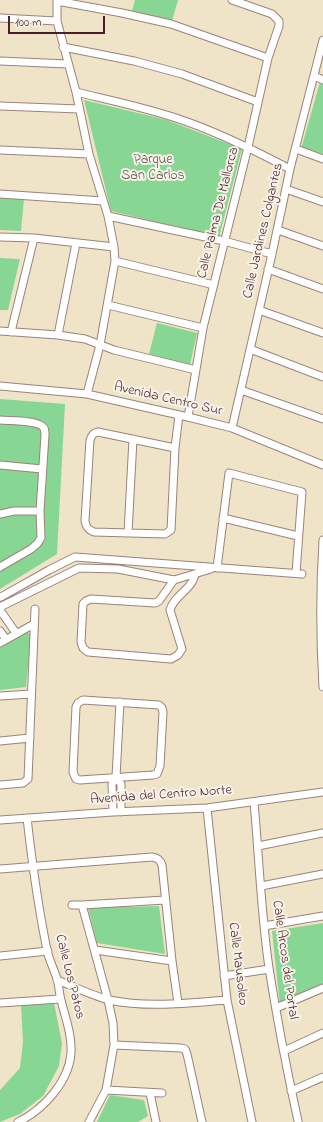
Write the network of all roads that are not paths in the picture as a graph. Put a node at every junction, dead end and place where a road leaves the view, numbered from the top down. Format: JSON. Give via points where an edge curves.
{"nodes":[{"id":1,"x":57,"y":0,"type":"edge"},
{"id":2,"x":232,"y":0,"type":"edge"},
{"id":3,"x":0,"y":18,"type":"edge"},
{"id":4,"x":57,"y":21,"type":"junction"},
{"id":5,"x":323,"y":40,"type":"edge"},
{"id":6,"x":63,"y":47,"type":"junction"},
{"id":7,"x":268,"y":58,"type":"junction"},
{"id":8,"x":0,"y":61,"type":"edge"},
{"id":9,"x":67,"y":64,"type":"junction"},
{"id":10,"x":314,"y":76,"type":"junction"},
{"id":11,"x":323,"y":80,"type":"edge"},
{"id":12,"x":76,"y":92,"type":"junction"},
{"id":13,"x":258,"y":102,"type":"junction"},
{"id":14,"x":0,"y":106,"type":"edge"},
{"id":15,"x":79,"y":109,"type":"junction"},
{"id":16,"x":248,"y":147,"type":"junction"},
{"id":17,"x":296,"y":149,"type":"junction"},
{"id":18,"x":0,"y":150,"type":"edge"},
{"id":19,"x":89,"y":154,"type":"junction"},
{"id":20,"x":323,"y":159,"type":"edge"},
{"id":21,"x":290,"y":169,"type":"junction"},
{"id":22,"x":286,"y":189,"type":"junction"},
{"id":23,"x":0,"y":194,"type":"edge"},
{"id":24,"x":103,"y":201,"type":"junction"},
{"id":25,"x":323,"y":202,"type":"edge"},
{"id":26,"x":108,"y":216,"type":"junction"},
{"id":27,"x":278,"y":230,"type":"junction"},
{"id":28,"x":0,"y":237,"type":"edge"},
{"id":29,"x":34,"y":238,"type":"junction"},
{"id":30,"x":224,"y":242,"type":"junction"},
{"id":31,"x":76,"y":243,"type":"junction"},
{"id":32,"x":323,"y":246,"type":"edge"},
{"id":33,"x":114,"y":247,"type":"junction"},
{"id":34,"x":272,"y":254,"type":"junction"},
{"id":35,"x":115,"y":261,"type":"junction"},
{"id":36,"x":268,"y":270,"type":"junction"},
{"id":37,"x":214,"y":285,"type":"junction"},
{"id":38,"x":323,"y":289,"type":"edge"},
{"id":39,"x":108,"y":305,"type":"junction"},
{"id":40,"x":259,"y":310,"type":"junction"},
{"id":41,"x":203,"y":328,"type":"junction"},
{"id":42,"x":0,"y":331,"type":"edge"},
{"id":43,"x":12,"y":332,"type":"junction"},
{"id":44,"x":323,"y":333,"type":"edge"},
{"id":45,"x":58,"y":335,"type":"junction"},
{"id":46,"x":100,"y":345,"type":"junction"},
{"id":47,"x":250,"y":349,"type":"junction"},
{"id":48,"x":196,"y":370,"type":"junction"},
{"id":49,"x":323,"y":377,"type":"edge"},
{"id":50,"x":0,"y":386,"type":"edge"},
{"id":51,"x":241,"y":390,"type":"junction"},
{"id":52,"x":87,"y":394,"type":"junction"},
{"id":53,"x":179,"y":415,"type":"junction"},
{"id":54,"x":188,"y":416,"type":"junction"},
{"id":55,"x":323,"y":419,"type":"edge"},
{"id":56,"x":0,"y":420,"type":"edge"},
{"id":57,"x":232,"y":428,"type":"junction"},
{"id":58,"x":133,"y":439,"type":"junction"},
{"id":59,"x":175,"y":448,"type":"junction"},
{"id":60,"x":0,"y":465,"type":"edge"},
{"id":61,"x":323,"y":465,"type":"edge"},
{"id":62,"x":42,"y":469,"type":"junction"},
{"id":63,"x":40,"y":511,"type":"junction"},
{"id":64,"x":0,"y":514,"type":"edge"},
{"id":65,"x":223,"y":518,"type":"junction"},
{"id":66,"x":128,"y":533,"type":"junction"},
{"id":67,"x":298,"y":536,"type":"junction"},
{"id":68,"x":323,"y":540,"type":"edge"},
{"id":69,"x":322,"y":559,"type":"edge"},
{"id":70,"x":0,"y":567,"type":"edge"},
{"id":71,"x":217,"y":568,"type":"junction"},
{"id":72,"x":196,"y":574,"type":"junction"},
{"id":73,"x":174,"y":580,"type":"junction"},
{"id":74,"x":1,"y":597,"type":"dead end"},
{"id":75,"x":322,"y":601,"type":"edge"},
{"id":76,"x":0,"y":608,"type":"edge"},
{"id":77,"x":35,"y":609,"type":"dead end"},
{"id":78,"x":34,"y":624,"type":"junction"},
{"id":79,"x":0,"y":631,"type":"edge"},
{"id":80,"x":16,"y":633,"type":"junction"},
{"id":81,"x":3,"y":641,"type":"edge"},
{"id":82,"x":322,"y":655,"type":"edge"},
{"id":83,"x":323,"y":687,"type":"edge"},
{"id":84,"x":32,"y":694,"type":"junction"},
{"id":85,"x":0,"y":696,"type":"edge"},
{"id":86,"x":120,"y":702,"type":"junction"},
{"id":87,"x":30,"y":738,"type":"junction"},
{"id":88,"x":0,"y":741,"type":"edge"},
{"id":89,"x":116,"y":777,"type":"junction"},
{"id":90,"x":0,"y":785,"type":"edge"},
{"id":91,"x":323,"y":792,"type":"edge"},
{"id":92,"x":254,"y":802,"type":"junction"},
{"id":93,"x":207,"y":808,"type":"junction"},
{"id":94,"x":114,"y":812,"type":"junction"},
{"id":95,"x":122,"y":812,"type":"junction"},
{"id":96,"x":26,"y":818,"type":"junction"},
{"id":97,"x":0,"y":820,"type":"edge"},
{"id":98,"x":323,"y":833,"type":"edge"},
{"id":99,"x":258,"y":846,"type":"junction"},
{"id":100,"x":32,"y":865,"type":"junction"},
{"id":101,"x":0,"y":869,"type":"edge"},
{"id":102,"x":323,"y":874,"type":"edge"},
{"id":103,"x":261,"y":886,"type":"junction"},
{"id":104,"x":165,"y":900,"type":"junction"},
{"id":105,"x":72,"y":905,"type":"dead end"},
{"id":106,"x":82,"y":906,"type":"junction"},
{"id":107,"x":323,"y":916,"type":"edge"},
{"id":108,"x":264,"y":926,"type":"junction"},
{"id":109,"x":95,"y":950,"type":"junction"},
{"id":110,"x":48,"y":951,"type":"junction"},
{"id":111,"x":0,"y":953,"type":"edge"},
{"id":112,"x":172,"y":961,"type":"junction"},
{"id":113,"x":269,"y":969,"type":"junction"},
{"id":114,"x":224,"y":976,"type":"junction"},
{"id":115,"x":57,"y":980,"type":"junction"},
{"id":116,"x":323,"y":988,"type":"edge"},
{"id":117,"x":60,"y":999,"type":"junction"},
{"id":118,"x":108,"y":1000,"type":"junction"},
{"id":119,"x":227,"y":1000,"type":"junction"},
{"id":120,"x":0,"y":1003,"type":"edge"},
{"id":121,"x":178,"y":1003,"type":"junction"},
{"id":122,"x":276,"y":1008,"type":"junction"},
{"id":123,"x":323,"y":1033,"type":"edge"},
{"id":124,"x":114,"y":1045,"type":"junction"},
{"id":125,"x":284,"y":1051,"type":"junction"},
{"id":126,"x":323,"y":1078,"type":"edge"},
{"id":127,"x":106,"y":1090,"type":"junction"},
{"id":128,"x":291,"y":1091,"type":"junction"},
{"id":129,"x":150,"y":1093,"type":"junction"},
{"id":130,"x":162,"y":1093,"type":"dead end"},
{"id":131,"x":153,"y":1121,"type":"edge"},
{"id":132,"x":298,"y":1121,"type":"dead end"},
{"id":133,"x":18,"y":1122,"type":"edge"},
{"id":134,"x":89,"y":1122,"type":"edge"},
{"id":135,"x":202,"y":1122,"type":"edge"},
{"id":136,"x":252,"y":1122,"type":"edge"}],
"edges":[{"from":1,"to":4,"type":"street"},
{"from":1,"to":7,"type":"street","via":[[171,24]]},
{"from":2,"to":7,"type":"street","name":"Calle Palma De Mallorca","via":[[272,14],[279,21]]},
{"from":3,"to":4,"type":"street"},
{"from":4,"to":6,"type":"street"},
{"from":5,"to":10,"type":"street","name":"Calle Jardines Colgantes"},
{"from":6,"to":9,"type":"street"},
{"from":6,"to":13,"type":"street","via":[[134,61],[182,74]]},
{"from":7,"to":13,"type":"street","name":"Calle Palma De Mallorca"},
{"from":8,"to":9,"type":"street"},
{"from":9,"to":12,"type":"street"},
{"from":10,"to":11,"type":"street"},
{"from":10,"to":17,"type":"street","name":"Calle Jardines Colgantes"},
{"from":12,"to":15,"type":"street"},
{"from":12,"to":16,"type":"street","via":[[177,118]]},
{"from":13,"to":16,"type":"street","name":"Calle Palma De Mallorca"},
{"from":14,"to":15,"type":"street"},
{"from":15,"to":19,"type":"street"},
{"from":16,"to":21,"type":"street"},
{"from":16,"to":30,"type":"street","name":"Calle Palma De Mallorca"},
{"from":17,"to":20,"type":"street"},
{"from":17,"to":21,"type":"street","name":"Calle Jardines Colgantes"},
{"from":18,"to":19,"type":"street"},
{"from":19,"to":24,"type":"street"},
{"from":21,"to":22,"type":"street","name":"Calle Jardines Colgantes"},
{"from":22,"to":25,"type":"street"},
{"from":22,"to":27,"type":"street","name":"Calle Jardines Colgantes"},
{"from":23,"to":24,"type":"street"},
{"from":24,"to":26,"type":"street"},
{"from":26,"to":30,"type":"street"},
{"from":26,"to":33,"type":"street"},
{"from":27,"to":32,"type":"street"},
{"from":27,"to":34,"type":"street","name":"Calle Jardines Colgantes"},
{"from":28,"to":29,"type":"street"},
{"from":29,"to":31,"type":"street"},
{"from":29,"to":43,"type":"street"},
{"from":30,"to":34,"type":"street"},
{"from":30,"to":37,"type":"street","name":"Calle Palma De Mallorca"},
{"from":31,"to":33,"type":"street"},
{"from":31,"to":45,"type":"street"},
{"from":33,"to":35,"type":"street"},
{"from":34,"to":36,"type":"street","name":"Calle Jardines Colgantes"},
{"from":35,"to":37,"type":"street"},
{"from":35,"to":39,"type":"street"},
{"from":36,"to":38,"type":"street"},
{"from":36,"to":40,"type":"street","name":"Calle Jardines Colgantes"},
{"from":37,"to":41,"type":"street","name":"Calle Palma De Mallorca"},
{"from":39,"to":41,"type":"street"},
{"from":39,"to":46,"type":"street"},
{"from":40,"to":44,"type":"street"},
{"from":40,"to":47,"type":"street","name":"Calle Jardines Colgantes"},
{"from":41,"to":48,"type":"street","name":"Calle Palma De Mallorca"},
{"from":42,"to":43,"type":"street"},
{"from":43,"to":45,"type":"street"},
{"from":45,"to":46,"type":"street","via":[[85,339]]},
{"from":46,"to":48,"type":"street"},
{"from":46,"to":52,"type":"street"},
{"from":47,"to":49,"type":"street"},
{"from":47,"to":51,"type":"street","name":"Calle Jardines Colgantes"},
{"from":48,"to":54,"type":"street","name":"Calle Palma De Mallorca"},
{"from":50,"to":52,"type":"street","name":"Avenida Centro Sur"},
{"from":51,"to":55,"type":"street"},
{"from":51,"to":57,"type":"street","name":"Calle Jardines Colgantes"},
{"from":52,"to":53,"type":"street","name":"Avenida Centro Sur"},
{"from":53,"to":54,"type":"street","name":"Avenida Centro Sur"},
{"from":53,"to":59,"type":"street"},
{"from":54,"to":57,"type":"street","name":"Avenida Centro Sur"},
{"from":56,"to":62,"type":"street","via":[[41,425],[45,435]]},
{"from":57,"to":61,"type":"street","name":"Avenida Centro Sur"},
{"from":58,"to":59,"type":"street"},
{"from":58,"to":66,"type":"street"},
{"from":58,"to":66,"type":"street","via":[[98,432],[92,435],[85,513],[86,526],[89,530]]},
{"from":59,"to":66,"type":"street","via":[[171,530],[165,534]]},
{"from":60,"to":62,"type":"street"},
{"from":62,"to":63,"type":"street"},
{"from":63,"to":64,"type":"street"},
{"from":63,"to":70,"type":"street","via":[[41,538],[37,544]]},
{"from":65,"to":67,"type":"street"},
{"from":65,"to":67,"type":"street","via":[[229,473],[302,492]]},
{"from":65,"to":71,"type":"street"},
{"from":67,"to":71,"type":"street","via":[[299,574]]},
{"from":68,"to":69,"type":"street"},
{"from":69,"to":75,"type":"street"},
{"from":71,"to":72,"type":"street"},
{"from":71,"to":74,"type":"street","via":[[75,557]]},
{"from":72,"to":73,"type":"street"},
{"from":72,"to":73,"type":"street","via":[[194,581],[172,603],[170,610],[182,649],[178,655],[171,659],[88,652],[83,648],[83,604],[86,601],[91,599],[155,603]]},
{"from":73,"to":76,"type":"street","via":[[118,569],[79,568]]},
{"from":75,"to":82,"type":"street"},
{"from":76,"to":80,"type":"street"},
{"from":77,"to":78,"type":"street"},
{"from":78,"to":80,"type":"street"},
{"from":78,"to":84,"type":"street"},
{"from":79,"to":81,"type":"street"},
{"from":80,"to":81,"type":"street"},
{"from":82,"to":83,"type":"street"},
{"from":84,"to":85,"type":"street"},
{"from":84,"to":87,"type":"street"},
{"from":86,"to":89,"type":"street"},
{"from":86,"to":89,"type":"street","via":[[155,703],[162,708],[160,771],[153,775]]},
{"from":86,"to":89,"type":"street","via":[[83,700],[76,707],[74,776],[80,780]]},
{"from":87,"to":88,"type":"street"},
{"from":87,"to":90,"type":"street","via":[[28,779],[23,783]]},
{"from":89,"to":94,"type":"street","via":[[112,784]]},
{"from":89,"to":95,"type":"street","via":[[121,784]]},
{"from":91,"to":92,"type":"street","name":"Avenida del Centro Norte"},
{"from":92,"to":93,"type":"street","name":"Avenida del Centro Norte"},
{"from":92,"to":99,"type":"street","name":"Calle Arcos del Portal"},
{"from":93,"to":95,"type":"street","name":"Avenida del Centro Norte"},
{"from":93,"to":114,"type":"street","name":"Calle Mausoleo"},
{"from":94,"to":95,"type":"street","name":"Avenida del Centro Norte"},
{"from":94,"to":96,"type":"street","name":"Avenida del Centro Norte"},
{"from":96,"to":97,"type":"street","name":"Avenida del Centro Norte"},
{"from":96,"to":100,"type":"street","name":"Calle Los Patos"},
{"from":98,"to":99,"type":"street"},
{"from":99,"to":103,"type":"street","name":"Calle Arcos del Portal"},
{"from":100,"to":101,"type":"street"},
{"from":100,"to":104,"type":"street","via":[[157,858],[162,865]]},
{"from":100,"to":110,"type":"street","name":"Calle Los Patos"},
{"from":102,"to":103,"type":"street"},
{"from":103,"to":108,"type":"street","name":"Calle Arcos del Portal"},
{"from":104,"to":106,"type":"street"},
{"from":104,"to":112,"type":"street"},
{"from":105,"to":106,"type":"street"},
{"from":106,"to":109,"type":"street"},
{"from":107,"to":108,"type":"street"},
{"from":108,"to":113,"type":"street","name":"Calle Arcos del Portal"},
{"from":109,"to":112,"type":"street"},
{"from":109,"to":118,"type":"street"},
{"from":110,"to":111,"type":"street"},
{"from":110,"to":115,"type":"street","name":"Calle Los Patos"},
{"from":112,"to":121,"type":"street"},
{"from":113,"to":114,"type":"street"},
{"from":113,"to":122,"type":"street","name":"Calle Arcos del Portal"},
{"from":114,"to":119,"type":"street","name":"Calle Mausoleo"},
{"from":115,"to":117,"type":"street","name":"Calle Los Patos"},
{"from":115,"to":118,"type":"street"},
{"from":116,"to":122,"type":"street"},
{"from":117,"to":120,"type":"street"},
{"from":117,"to":133,"type":"street","name":"Calle Los Patos","via":[[70,1034],[71,1053],[66,1073],[55,1092],[42,1106]]},
{"from":118,"to":121,"type":"street"},
{"from":118,"to":124,"type":"street"},
{"from":119,"to":121,"type":"street"},
{"from":119,"to":136,"type":"street","name":"Calle Mausoleo"},
{"from":122,"to":125,"type":"street","name":"Calle Arcos del Portal"},
{"from":123,"to":125,"type":"street"},
{"from":124,"to":127,"type":"street"},
{"from":124,"to":135,"type":"street","via":[[185,1049]]},
{"from":125,"to":128,"type":"street","name":"Calle Arcos del Portal"},
{"from":126,"to":128,"type":"street"},
{"from":127,"to":129,"type":"street"},
{"from":127,"to":134,"type":"street"},
{"from":128,"to":132,"type":"street","name":"Calle Arcos del Portal"},
{"from":129,"to":130,"type":"street"},
{"from":129,"to":131,"type":"street"}]}
